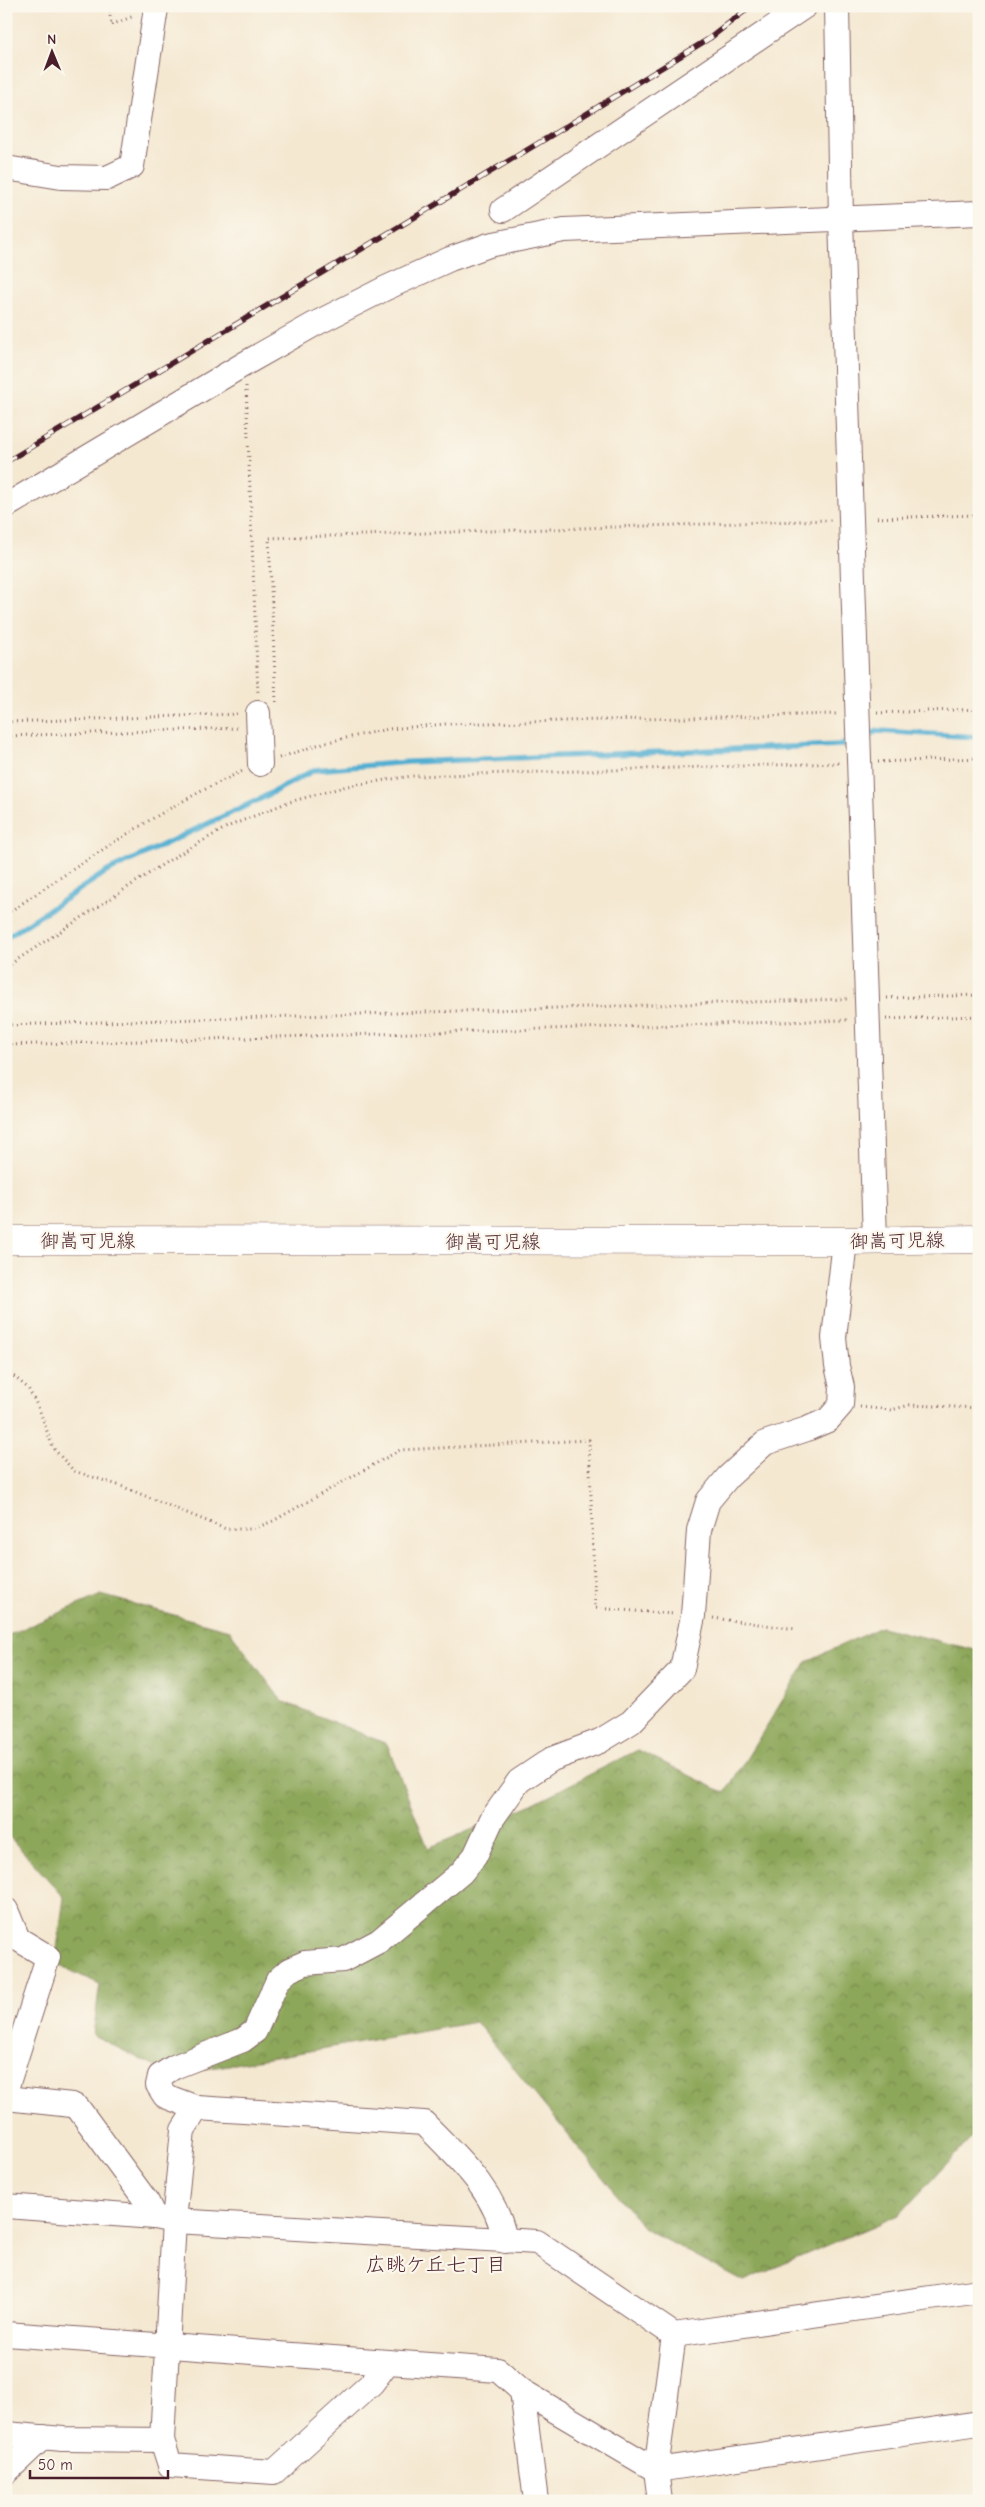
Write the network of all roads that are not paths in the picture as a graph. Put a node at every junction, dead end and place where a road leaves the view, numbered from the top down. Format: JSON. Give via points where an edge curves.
{"nodes":[{"id":1,"x":805,"y":6,"type":"edge"},
{"id":2,"x":837,"y":6,"type":"edge"},
{"id":3,"x":157,"y":7,"type":"edge"},
{"id":4,"x":6,"y":168,"type":"edge"},
{"id":5,"x":503,"y":210,"type":"dead end"},
{"id":6,"x":979,"y":213,"type":"edge"},
{"id":7,"x":841,"y":219,"type":"junction"},
{"id":8,"x":6,"y":506,"type":"edge"},
{"id":9,"x":265,"y":716,"type":"road end"},
{"id":10,"x":269,"y":761,"type":"road end"},
{"id":11,"x":874,"y":1239,"type":"junction"},
{"id":12,"x":979,"y":1239,"type":"edge"},
{"id":13,"x":6,"y":1240,"type":"edge"},
{"id":14,"x":845,"y":1241,"type":"junction"},
{"id":15,"x":6,"y":1910,"type":"edge"},
{"id":16,"x":6,"y":2089,"type":"edge"},
{"id":17,"x":6,"y":2098,"type":"edge"},
{"id":18,"x":197,"y":2108,"type":"junction"},
{"id":19,"x":6,"y":2206,"type":"edge"},
{"id":20,"x":164,"y":2219,"type":"junction"},
{"id":21,"x":505,"y":2241,"type":"junction"},
{"id":22,"x":979,"y":2291,"type":"edge"},
{"id":23,"x":6,"y":2334,"type":"edge"},
{"id":24,"x":674,"y":2335,"type":"junction"},
{"id":25,"x":168,"y":2345,"type":"junction"},
{"id":26,"x":387,"y":2363,"type":"junction"},
{"id":27,"x":522,"y":2391,"type":"junction"},
{"id":28,"x":979,"y":2422,"type":"edge"},
{"id":29,"x":6,"y":2434,"type":"edge"},
{"id":30,"x":43,"y":2437,"type":"junction"},
{"id":31,"x":162,"y":2440,"type":"junction"},
{"id":32,"x":656,"y":2470,"type":"junction"},
{"id":33,"x":6,"y":2472,"type":"edge"},
{"id":34,"x":536,"y":2501,"type":"edge"},
{"id":35,"x":660,"y":2501,"type":"edge"}],
"edges":[{"from":1,"to":5,"type":"street"},
{"from":2,"to":7,"type":"street"},
{"from":3,"to":4,"type":"street","via":[[132,166],[107,178],[61,176]]},
{"from":6,"to":7,"type":"street"},
{"from":7,"to":8,"type":"street","via":[[564,230],[490,245],[386,288],[246,363]]},
{"from":7,"to":11,"type":"street"},
{"from":9,"to":10,"type":"street"},
{"from":11,"to":12,"type":"main road","name":"御嵩可児線"},
{"from":11,"to":14,"type":"main road","name":"御嵩可児線"},
{"from":13,"to":14,"type":"main road","name":"御嵩可児線"},
{"from":14,"to":18,"type":"street","via":[[834,1338],[842,1388],[841,1404],[828,1420],[765,1443],[715,1490],[699,1530],[693,1616],[682,1669],[631,1722],[600,1741],[552,1759],[519,1781],[492,1819],[475,1856],[461,1873],[379,1941],[343,1960],[306,1963],[289,1970],[278,1980],[255,2031],[243,2040],[174,2067],[160,2076],[158,2085],[164,2096]]},
{"from":15,"to":16,"type":"street","via":[[18,1939],[48,1957]]},
{"from":17,"to":20,"type":"street","via":[[72,2104],[78,2108],[147,2202]]},
{"from":18,"to":20,"type":"street","via":[[183,2130]]},
{"from":18,"to":21,"type":"street","via":[[424,2123],[474,2174],[502,2225]]},
{"from":19,"to":20,"type":"street"},
{"from":20,"to":21,"type":"street"},
{"from":20,"to":25,"type":"street"},
{"from":21,"to":24,"type":"street","via":[[537,2242]]},
{"from":22,"to":24,"type":"street"},
{"from":23,"to":25,"type":"street"},
{"from":24,"to":32,"type":"street"},
{"from":25,"to":26,"type":"street"},
{"from":25,"to":31,"type":"street"},
{"from":26,"to":27,"type":"street","via":[[498,2370]]},
{"from":26,"to":31,"type":"street","via":[[372,2383],[274,2472],[170,2465]]},
{"from":27,"to":32,"type":"street"},
{"from":27,"to":34,"type":"street"},
{"from":28,"to":32,"type":"street"},
{"from":29,"to":30,"type":"street"},
{"from":30,"to":31,"type":"street"},
{"from":30,"to":33,"type":"street"},
{"from":32,"to":35,"type":"street"}]}
